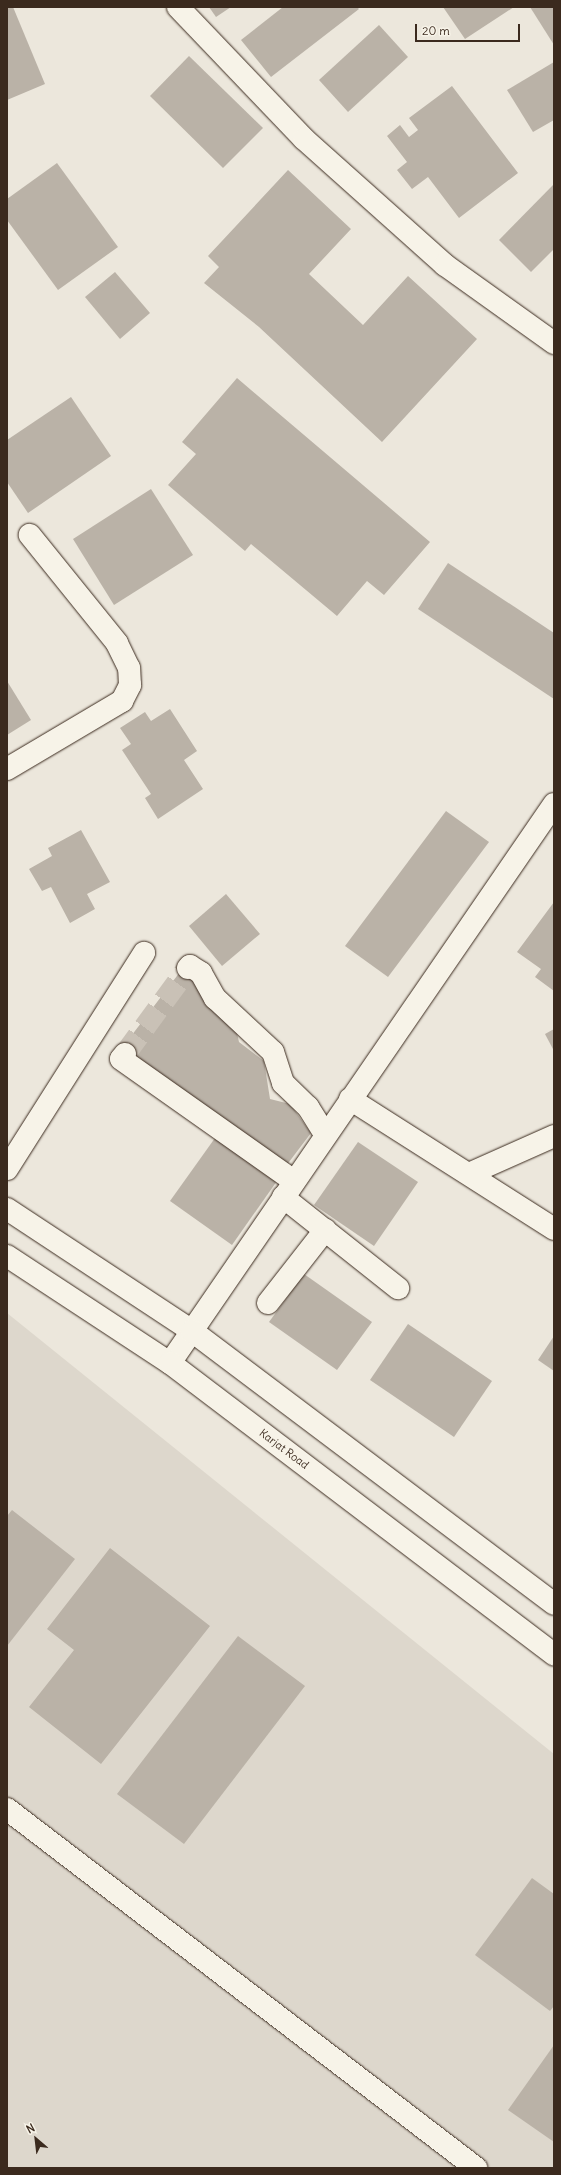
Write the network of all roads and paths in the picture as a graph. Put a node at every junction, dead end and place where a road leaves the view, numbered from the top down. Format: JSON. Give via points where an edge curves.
{"nodes":[{"id":1,"x":178,"y":7,"type":"edge"},
{"id":2,"x":554,"y":343,"type":"edge"},
{"id":3,"x":30,"y":535,"type":"dead end"},
{"id":4,"x":7,"y":769,"type":"edge"},
{"id":5,"x":554,"y":804,"type":"edge"},
{"id":6,"x":144,"y":953,"type":"dead end"},
{"id":7,"x":188,"y":968,"type":"dead end"},
{"id":8,"x":125,"y":1054,"type":"dead end"},
{"id":9,"x":350,"y":1098,"type":"junction"},
{"id":10,"x":326,"y":1134,"type":"junction"},
{"id":11,"x":554,"y":1136,"type":"edge"},
{"id":12,"x":7,"y":1169,"type":"edge"},
{"id":13,"x":471,"y":1173,"type":"junction"},
{"id":14,"x":288,"y":1189,"type":"junction"},
{"id":15,"x":8,"y":1211,"type":"edge"},
{"id":16,"x":554,"y":1229,"type":"edge"},
{"id":17,"x":325,"y":1230,"type":"junction"},
{"id":18,"x":7,"y":1256,"type":"edge"},
{"id":19,"x":398,"y":1288,"type":"dead end"},
{"id":20,"x":268,"y":1303,"type":"dead end"},
{"id":21,"x":192,"y":1331,"type":"junction"},
{"id":22,"x":170,"y":1363,"type":"junction"},
{"id":23,"x":554,"y":1604,"type":"edge"},
{"id":24,"x":554,"y":1654,"type":"edge"},
{"id":25,"x":7,"y":1809,"type":"edge"},
{"id":26,"x":476,"y":2168,"type":"edge"}],
"edges":[{"from":1,"to":2,"type":"street","via":[[304,139],[427,249]]},
{"from":3,"to":4,"type":"street","via":[[117,643],[129,668],[130,685],[122,701]]},
{"from":5,"to":9,"type":"street"},
{"from":6,"to":12,"type":"street"},
{"from":7,"to":10,"type":"street","via":[[190,966],[201,974],[214,998],[273,1052],[283,1083],[308,1107]]},
{"from":8,"to":14,"type":"street","via":[[121,1059]]},
{"from":9,"to":10,"type":"street"},
{"from":9,"to":13,"type":"street"},
{"from":10,"to":14,"type":"street"},
{"from":11,"to":13,"type":"street"},
{"from":13,"to":16,"type":"street"},
{"from":14,"to":17,"type":"street"},
{"from":14,"to":21,"type":"street"},
{"from":15,"to":21,"type":"street"},
{"from":17,"to":19,"type":"street"},
{"from":17,"to":20,"type":"street"},
{"from":18,"to":22,"type":"street","name":"Karjat Road"},
{"from":21,"to":22,"type":"street"},
{"from":21,"to":23,"type":"street"},
{"from":22,"to":24,"type":"street","name":"Karjat Road"},
{"from":25,"to":26,"type":"street"}]}
